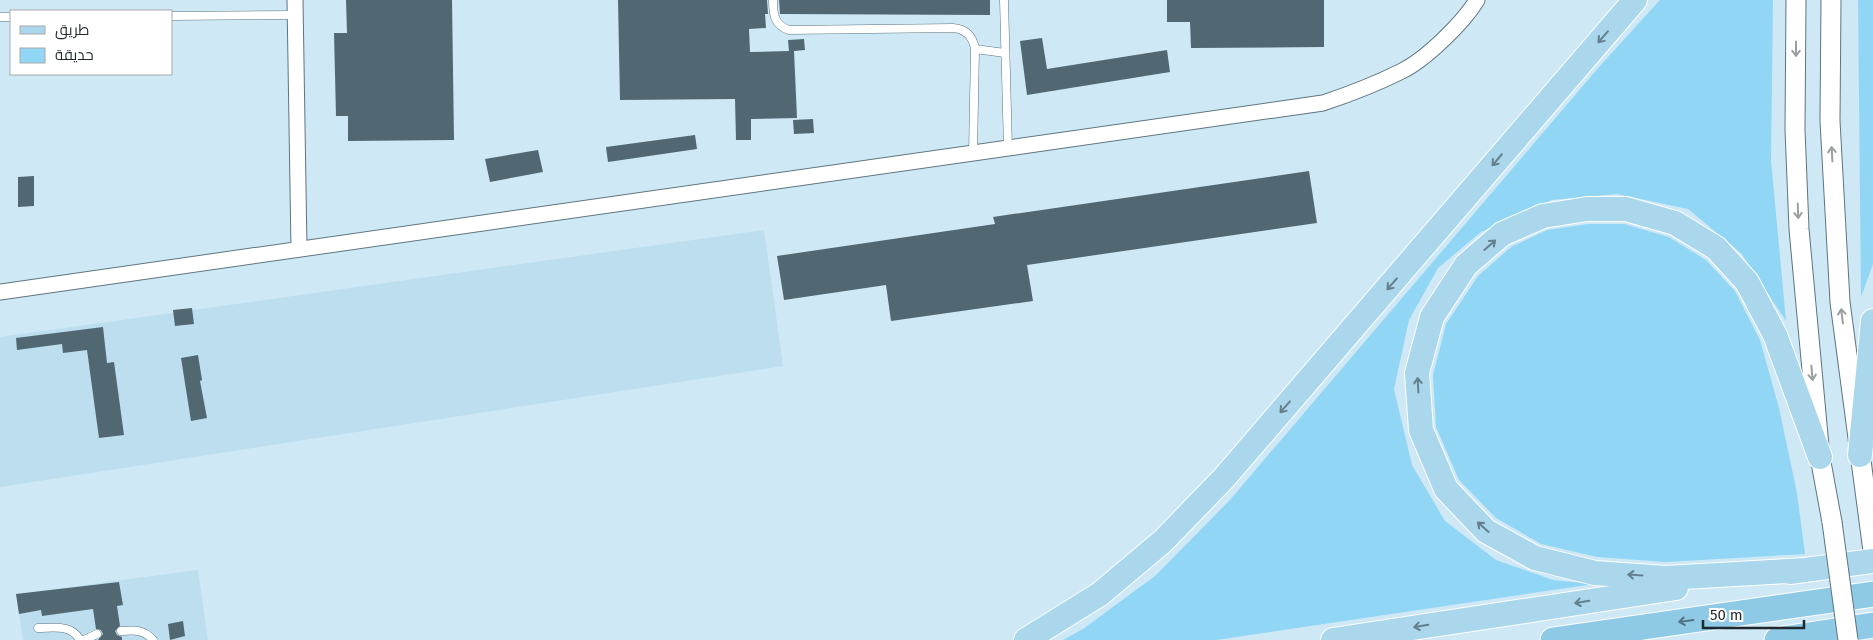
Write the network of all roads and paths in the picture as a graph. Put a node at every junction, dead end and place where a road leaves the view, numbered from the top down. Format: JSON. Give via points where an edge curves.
{"nodes":[{"id":1,"x":295,"y":0,"type":"edge"},
{"id":2,"x":773,"y":0,"type":"edge"},
{"id":3,"x":1004,"y":0,"type":"edge"},
{"id":4,"x":1477,"y":0,"type":"edge"},
{"id":5,"x":1635,"y":0,"type":"edge"},
{"id":6,"x":1796,"y":0,"type":"edge"},
{"id":7,"x":1831,"y":0,"type":"edge"},
{"id":8,"x":172,"y":16,"type":"edge"},
{"id":9,"x":295,"y":16,"type":"junction"},
{"id":10,"x":975,"y":49,"type":"junction"},
{"id":11,"x":1005,"y":53,"type":"junction"},
{"id":12,"x":1008,"y":148,"type":"junction"},
{"id":13,"x":972,"y":154,"type":"junction"},
{"id":14,"x":299,"y":248,"type":"junction"},
{"id":15,"x":0,"y":292,"type":"edge"},
{"id":16,"x":1873,"y":322,"type":"edge"},
{"id":17,"x":1860,"y":455,"type":"junction"},
{"id":18,"x":1820,"y":457,"type":"junction"},
{"id":19,"x":1873,"y":550,"type":"edge"},
{"id":20,"x":1873,"y":561,"type":"edge"},
{"id":21,"x":1806,"y":570,"type":"junction"},
{"id":22,"x":1873,"y":594,"type":"edge"},
{"id":23,"x":1873,"y":625,"type":"edge"},
{"id":24,"x":38,"y":628,"type":"dead end"},
{"id":25,"x":121,"y":631,"type":"dead end"},
{"id":26,"x":97,"y":634,"type":"dead end"},
{"id":27,"x":82,"y":640,"type":"edge"},
{"id":28,"x":153,"y":640,"type":"edge"},
{"id":29,"x":1026,"y":640,"type":"edge"},
{"id":30,"x":1333,"y":640,"type":"edge"},
{"id":31,"x":1553,"y":640,"type":"edge"},
{"id":32,"x":1777,"y":640,"type":"edge"},
{"id":33,"x":1848,"y":640,"type":"edge"}],
"edges":[{"from":1,"to":9,"type":"street"},
{"from":2,"to":10,"type":"lane","via":[[776,22],[789,30],[959,28],[968,34]]},
{"from":3,"to":11,"type":"lane"},
{"from":4,"to":12,"type":"street","via":[[1443,40],[1404,70],[1364,89],[1323,103]]},
{"from":5,"to":29,"type":"main road","one_way":true,"via":[[1217,485],[1164,541],[1100,594]]},
{"from":6,"to":18,"type":"street","one_way":true,"via":[[1795,130],[1799,229]]},
{"from":17,"to":7,"type":"street","one_way":true,"via":[[1840,302],[1830,121]]},
{"from":8,"to":9,"type":"lane"},
{"from":9,"to":14,"type":"street"},
{"from":10,"to":11,"type":"lane"},
{"from":10,"to":13,"type":"lane"},
{"from":11,"to":12,"type":"lane"},
{"from":12,"to":13,"type":"street"},
{"from":13,"to":14,"type":"street"},
{"from":14,"to":15,"type":"street"},
{"from":16,"to":17,"type":"main road"},
{"from":17,"to":19,"type":"street"},
{"from":21,"to":18,"type":"main road","one_way":true,"via":[[1666,578],[1594,573],[1535,558],[1486,530],[1446,489],[1421,430],[1418,373],[1432,317],[1466,265],[1502,234],[1543,216],[1587,209],[1626,209],[1676,223],[1716,248],[1747,282],[1775,335]]},
{"from":18,"to":33,"type":"street","bridge":true},
{"from":20,"to":21,"type":"main road"},
{"from":21,"to":30,"type":"main road","one_way":true},
{"from":22,"to":31,"type":"highway","one_way":true},
{"from":23,"to":32,"type":"highway"},
{"from":24,"to":27,"type":"lane","via":[[67,628]]},
{"from":25,"to":28,"type":"lane","via":[[141,631]]},
{"from":26,"to":27,"type":"lane"}]}
